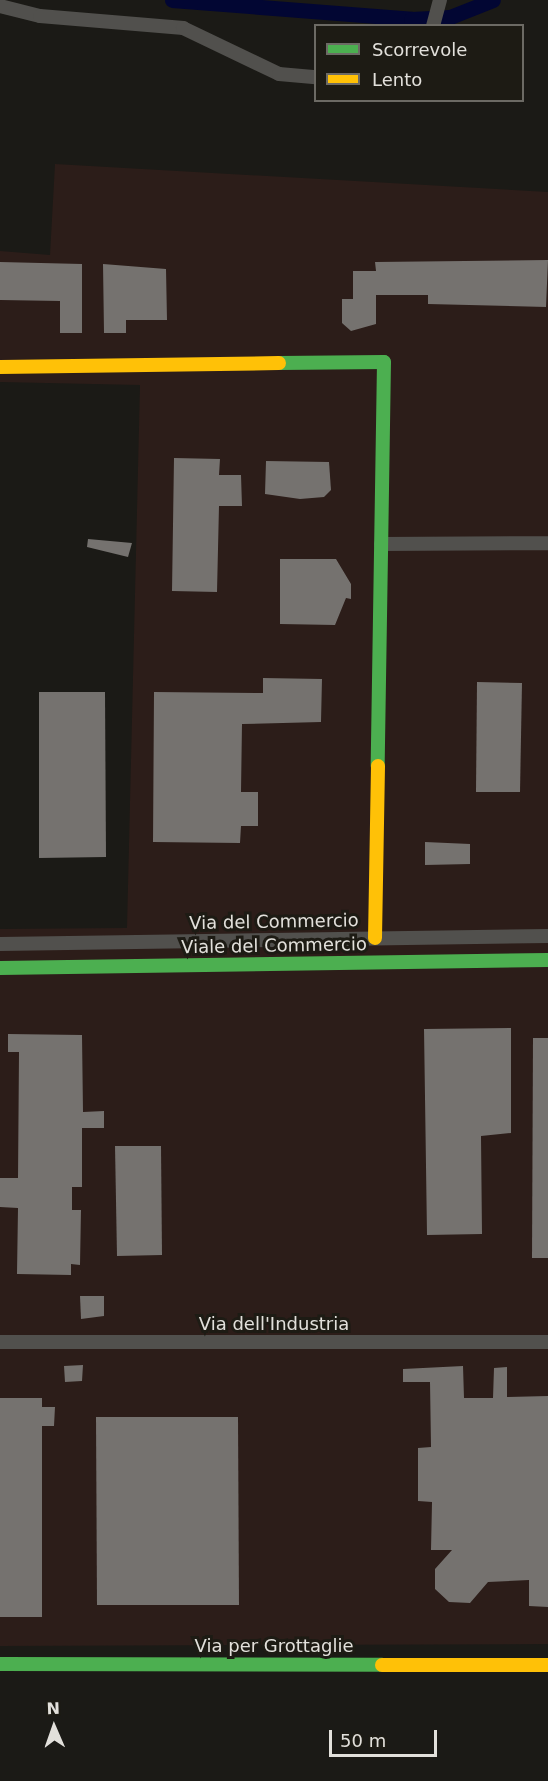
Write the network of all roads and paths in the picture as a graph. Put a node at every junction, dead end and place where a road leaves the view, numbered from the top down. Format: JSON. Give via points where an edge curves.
{"nodes":[{"id":1,"x":439,"y":2,"type":"edge"},
{"id":2,"x":0,"y":6,"type":"edge"},
{"id":3,"x":434,"y":24,"type":"edge"},
{"id":4,"x":314,"y":77,"type":"edge"},
{"id":5,"x":0,"y":367,"type":"edge"},
{"id":6,"x":381,"y":543,"type":"junction"},
{"id":7,"x":548,"y":543,"type":"edge"},
{"id":8,"x":548,"y":936,"type":"edge"},
{"id":9,"x":375,"y":938,"type":"junction"},
{"id":10,"x":0,"y":944,"type":"edge"},
{"id":11,"x":548,"y":960,"type":"edge"},
{"id":12,"x":0,"y":968,"type":"edge"},
{"id":13,"x":0,"y":1342,"type":"edge"},
{"id":14,"x":548,"y":1342,"type":"edge"},
{"id":15,"x":0,"y":1664,"type":"edge"},
{"id":16,"x":548,"y":1665,"type":"edge"}],
"edges":[{"from":1,"to":3,"type":"street"},
{"from":2,"to":4,"type":"street","via":[[40,16],[183,28],[279,74]]},
{"from":5,"to":6,"type":"street","via":[[384,362]]},
{"from":6,"to":7,"type":"street"},
{"from":6,"to":9,"type":"street"},
{"from":8,"to":9,"type":"street","name":"Via del Commercio"},
{"from":9,"to":10,"type":"street","name":"Via del Commercio"},
{"from":11,"to":12,"type":"street","name":"Viale del Commercio"},
{"from":13,"to":14,"type":"street","name":"Via dell'Industria"},
{"from":15,"to":16,"type":"street","name":"Via per Grottaglie"}]}
